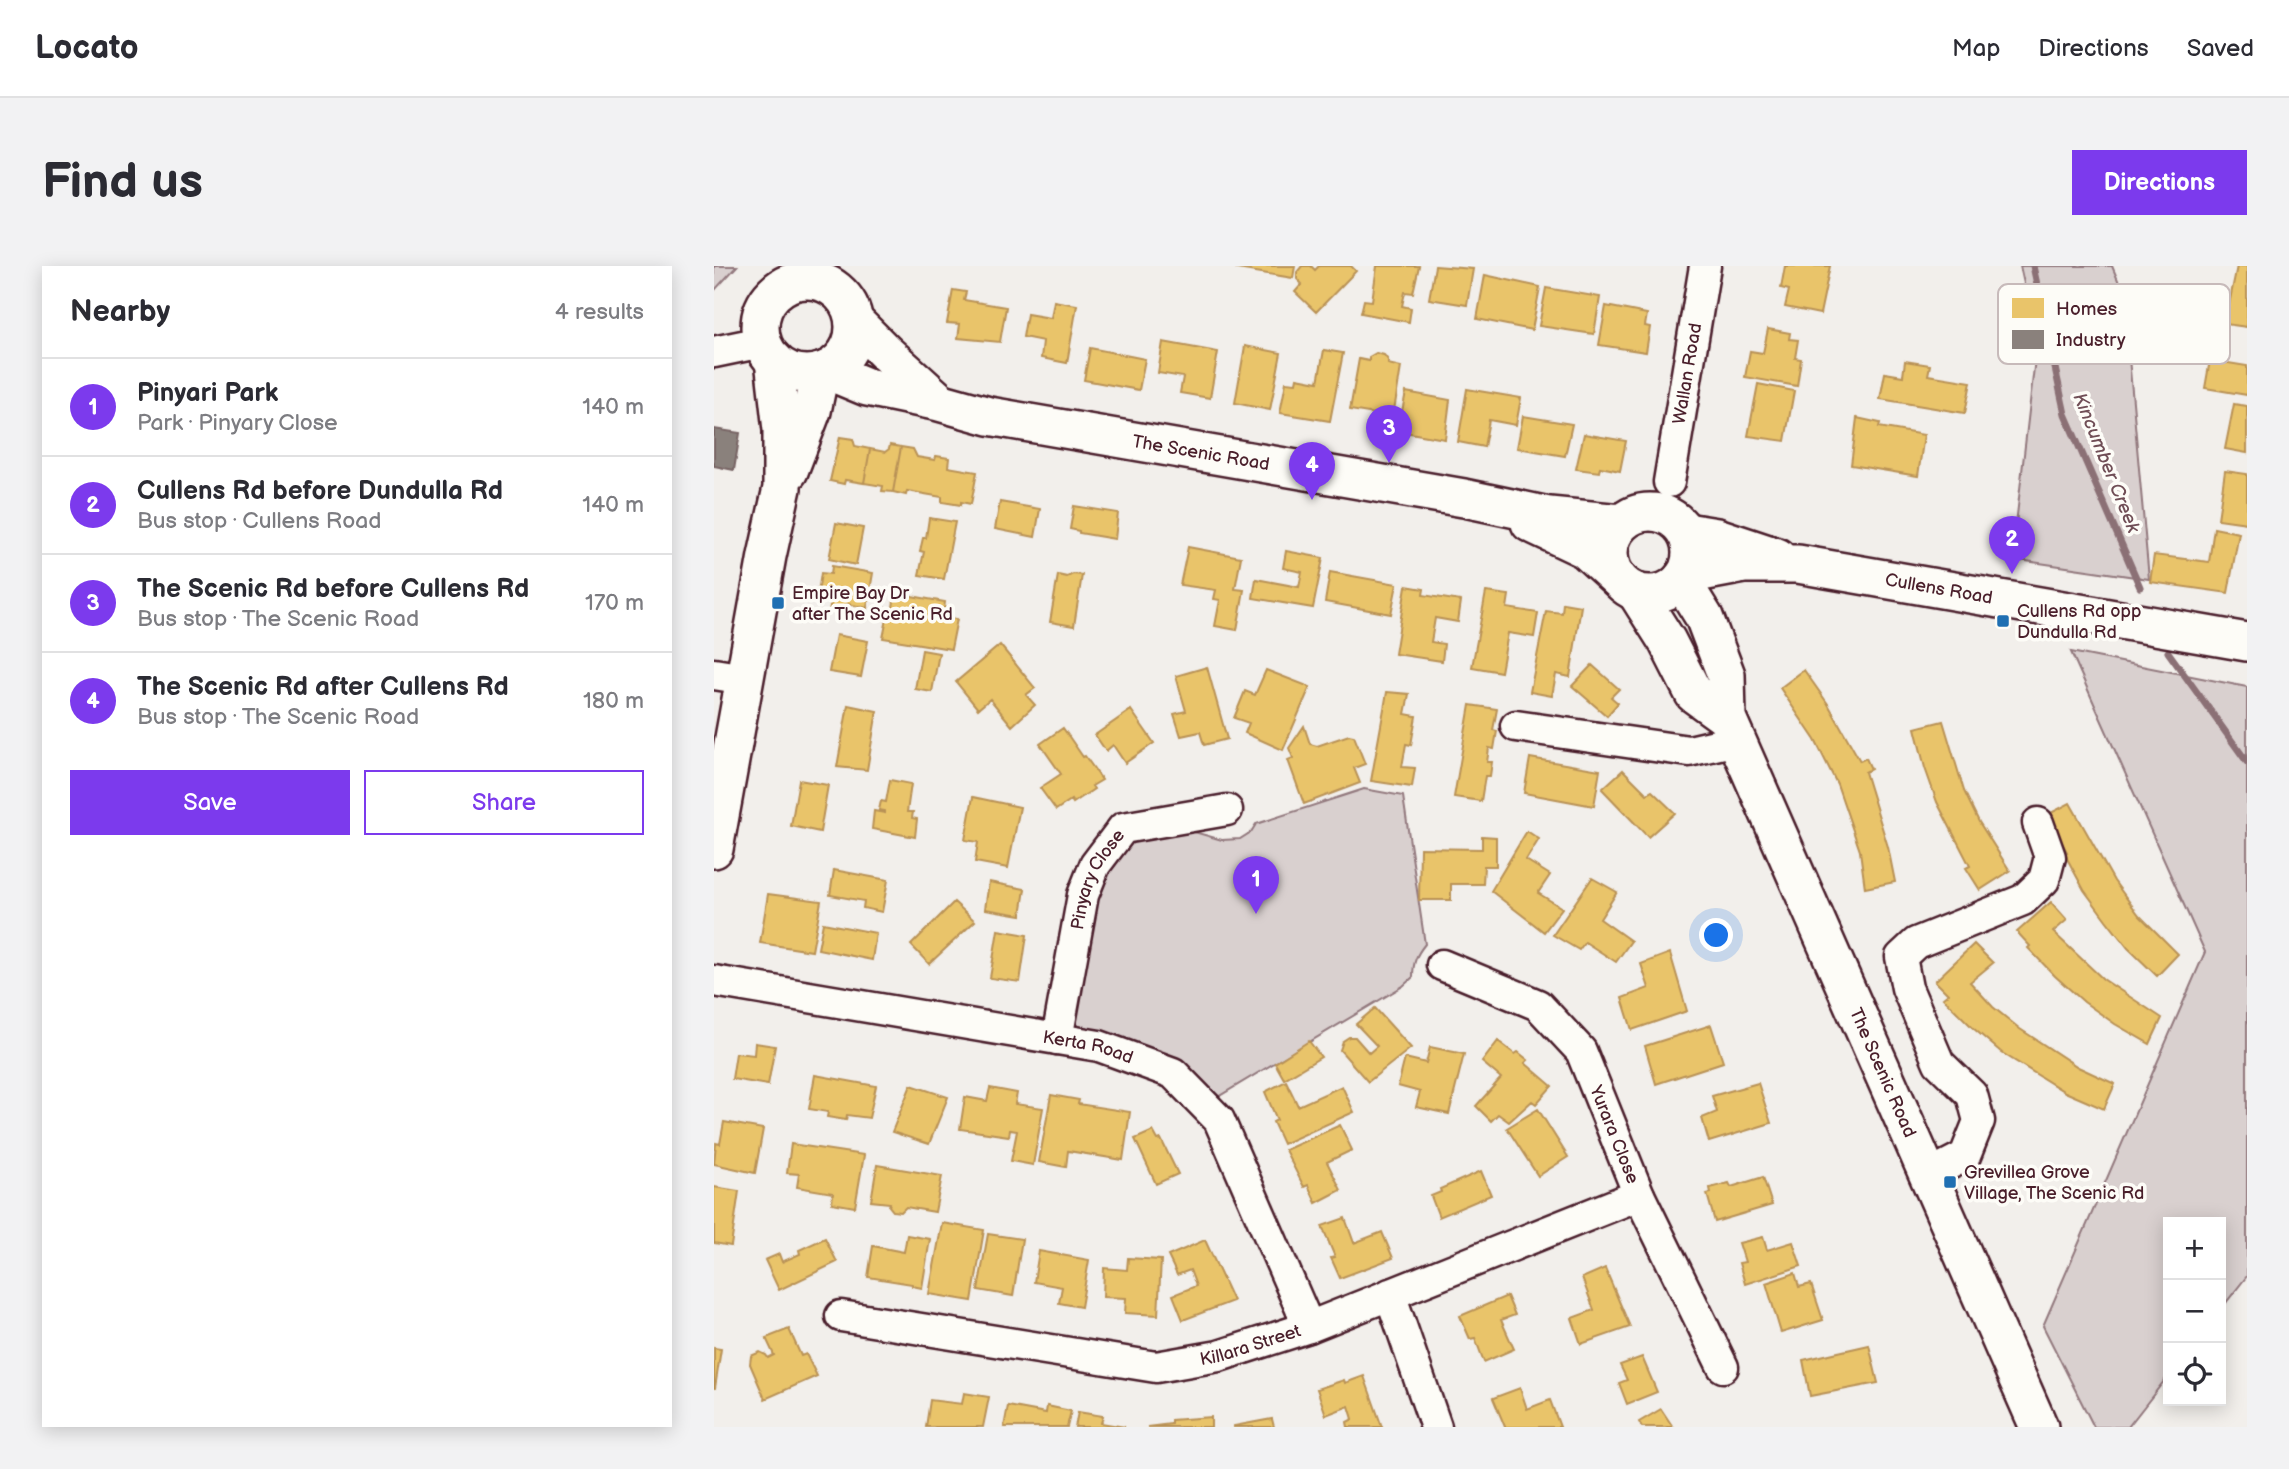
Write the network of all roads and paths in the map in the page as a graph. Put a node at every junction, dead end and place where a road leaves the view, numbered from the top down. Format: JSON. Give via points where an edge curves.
{"nodes":[{"id":1,"x":844,"y":266,"type":"edge"},
{"id":2,"x":1704,"y":266,"type":"edge"},
{"id":3,"x":780,"y":279,"type":"edge"},
{"id":4,"x":851,"y":312,"type":"junction"},
{"id":5,"x":768,"y":351,"type":"junction"},
{"id":6,"x":714,"y":352,"type":"edge"},
{"id":7,"x":823,"y":371,"type":"junction"},
{"id":8,"x":939,"y":402,"type":"junction"},
{"id":9,"x":1669,"y":482,"type":"dead end"},
{"id":10,"x":782,"y":488,"type":"junction"},
{"id":11,"x":1464,"y":498,"type":"junction"},
{"id":12,"x":1621,"y":523,"type":"junction"},
{"id":13,"x":1686,"y":532,"type":"junction"},
{"id":14,"x":1798,"y":564,"type":"junction"},
{"id":15,"x":1683,"y":578,"type":"junction"},
{"id":16,"x":1627,"y":585,"type":"junction"},
{"id":17,"x":2247,"y":642,"type":"edge"},
{"id":18,"x":729,"y":676,"type":"edge"},
{"id":19,"x":1516,"y":726,"type":"dead end"},
{"id":20,"x":1732,"y":729,"type":"junction"},
{"id":21,"x":1227,"y":810,"type":"dead end"},
{"id":22,"x":2038,"y":823,"type":"dead end"},
{"id":23,"x":714,"y":849,"type":"edge"},
{"id":24,"x":1442,"y":965,"type":"dead end"},
{"id":25,"x":714,"y":981,"type":"edge"},
{"id":26,"x":1057,"y":1038,"type":"junction"},
{"id":27,"x":1928,"y":1175,"type":"junction"},
{"id":28,"x":1639,"y":1195,"type":"junction"},
{"id":29,"x":1390,"y":1294,"type":"junction"},
{"id":30,"x":841,"y":1316,"type":"dead end"},
{"id":31,"x":1309,"y":1327,"type":"junction"},
{"id":32,"x":1723,"y":1367,"type":"dead end"},
{"id":33,"x":1436,"y":1427,"type":"edge"},
{"id":34,"x":2039,"y":1427,"type":"edge"}],
"edges":[{"from":1,"to":4,"type":"main road"},
{"from":2,"to":9,"type":"street","name":"Wallan Road"},
{"from":3,"to":4,"type":"main road","via":[[787,284],[800,280],[827,284],[839,291]]},
{"from":3,"to":5,"type":"main road","via":[[761,315]]},
{"from":4,"to":7,"type":"main road","via":[[854,336],[849,350]]},
{"from":4,"to":8,"type":"main road","name":"The Scenic Road","via":[[886,354]]},
{"from":5,"to":6,"type":"street"},
{"from":5,"to":7,"type":"main road","via":[[796,373]]},
{"from":5,"to":10,"type":"main road","via":[[782,430]]},
{"from":7,"to":8,"type":"main road","name":"The Scenic Road","via":[[867,387]]},
{"from":7,"to":10,"type":"main road"},
{"from":8,"to":11,"type":"main road","name":"The Scenic Road","via":[[989,416]]},
{"from":10,"to":18,"type":"main road","via":[[767,556]]},
{"from":11,"to":12,"type":"main road","name":"The Scenic Road","via":[[1549,516]]},
{"from":11,"to":16,"type":"main road","name":"The Scenic Road","via":[[1585,549]]},
{"from":12,"to":13,"type":"main road","via":[[1643,512],[1656,512],[1668,515]]},
{"from":12,"to":16,"type":"main road","via":[[1609,544],[1609,557],[1612,569]]},
{"from":13,"to":14,"type":"main road","name":"Cullens Road","via":[[1717,537]]},
{"from":13,"to":15,"type":"main road","via":[[1692,553]]},
{"from":14,"to":15,"type":"main road","name":"Cullens Road","via":[[1744,564]]},
{"from":14,"to":17,"type":"main road","name":"Cullens Road"},
{"from":15,"to":16,"type":"main road","via":[[1661,593],[1648,594]]},
{"from":15,"to":20,"type":"main road","name":"The Scenic Road","via":[[1726,675]]},
{"from":16,"to":20,"type":"main road","name":"The Scenic Road","via":[[1667,641],[1695,694]]},
{"from":18,"to":23,"type":"main road"},
{"from":19,"to":20,"type":"street","via":[[1689,751]]},
{"from":20,"to":27,"type":"main road","name":"The Scenic Road"},
{"from":21,"to":26,"type":"street","name":"Pinyary Close","via":[[1122,828],[1094,865],[1083,895]]},
{"from":22,"to":27,"type":"street","via":[[2050,857],[2044,880],[2023,900],[1916,943],[1901,957],[1907,988],[1939,1063],[1972,1095],[1979,1121],[1965,1156]]},
{"from":24,"to":28,"type":"street","name":"Yurara Close","via":[[1538,1005],[1581,1051]]},
{"from":25,"to":26,"type":"street","name":"Kerta Road"},
{"from":26,"to":31,"type":"street","name":"Kerta Road","via":[[1100,1046],[1173,1073],[1219,1120]]},
{"from":27,"to":34,"type":"main road","name":"The Scenic Road"},
{"from":28,"to":29,"type":"street","name":"Killara Street"},
{"from":28,"to":32,"type":"street","name":"Yurara Close"},
{"from":29,"to":31,"type":"street","name":"Killara Street"},
{"from":29,"to":33,"type":"street"},
{"from":30,"to":31,"type":"street","name":"Killara Street","via":[[1156,1367],[1219,1356]]}]}
